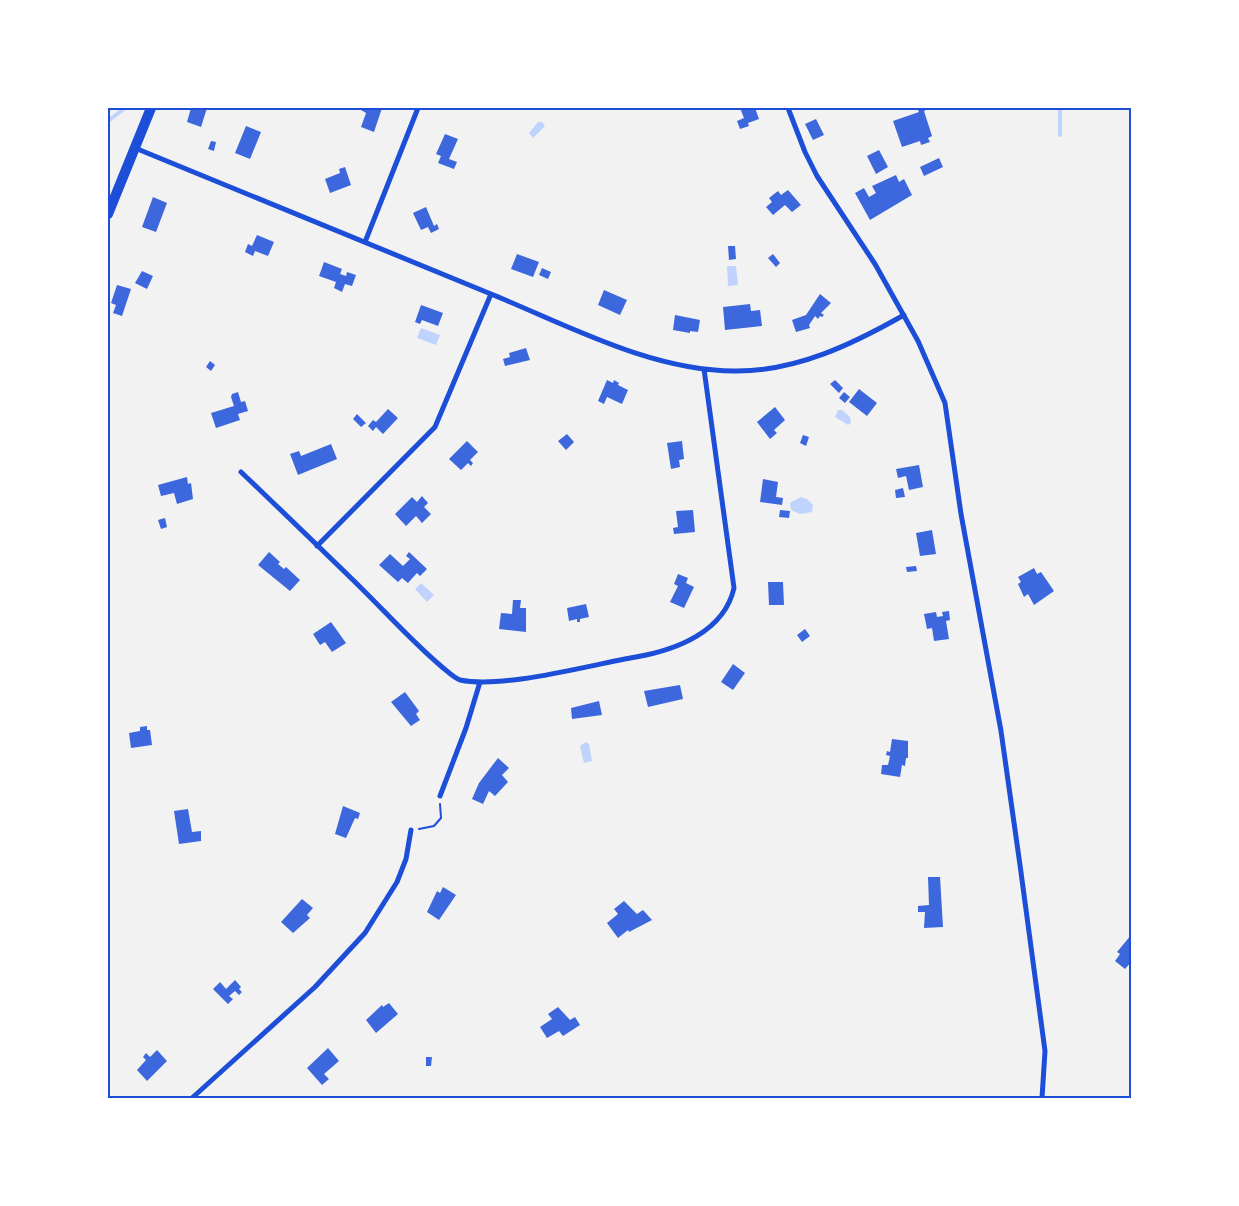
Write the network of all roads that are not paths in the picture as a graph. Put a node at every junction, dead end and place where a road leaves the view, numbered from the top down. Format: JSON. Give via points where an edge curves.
{"nodes":[{"id":1,"x":151,"y":108,"type":"edge"},
{"id":2,"x":418,"y":108,"type":"edge"},
{"id":3,"x":788,"y":108,"type":"edge"},
{"id":4,"x":135,"y":148,"type":"junction"},
{"id":5,"x":108,"y":214,"type":"edge"},
{"id":6,"x":364,"y":242,"type":"junction"},
{"id":7,"x":491,"y":294,"type":"junction"},
{"id":8,"x":904,"y":315,"type":"junction"},
{"id":9,"x":704,"y":370,"type":"junction"},
{"id":10,"x":242,"y":472,"type":"dead end"},
{"id":11,"x":317,"y":546,"type":"junction"},
{"id":12,"x":480,"y":682,"type":"junction"},
{"id":13,"x":440,"y":796,"type":"road end"},
{"id":14,"x":411,"y":830,"type":"road end"},
{"id":15,"x":192,"y":1098,"type":"edge"},
{"id":16,"x":1042,"y":1098,"type":"edge"}],
"edges":[{"from":1,"to":4,"type":"main road"},
{"from":2,"to":6,"type":"street"},
{"from":3,"to":8,"type":"street","via":[[817,176],[876,264]]},
{"from":4,"to":5,"type":"main road"},
{"from":4,"to":6,"type":"street"},
{"from":6,"to":7,"type":"street"},
{"from":7,"to":9,"type":"street","via":[[621,346],[677,365]]},
{"from":7,"to":11,"type":"street","via":[[435,427]]},
{"from":8,"to":9,"type":"street","via":[[859,340],[789,364],[738,371]]},
{"from":8,"to":16,"type":"street","via":[[945,403],[1020,865],[1044,1051]]},
{"from":9,"to":12,"type":"street","via":[[731,550],[734,588],[731,604],[709,628],[658,654]]},
{"from":10,"to":11,"type":"street"},
{"from":11,"to":12,"type":"street","via":[[415,644],[458,679]]},
{"from":12,"to":13,"type":"street"},
{"from":14,"to":15,"type":"street","via":[[406,859],[397,882],[364,933],[315,987]]}]}
